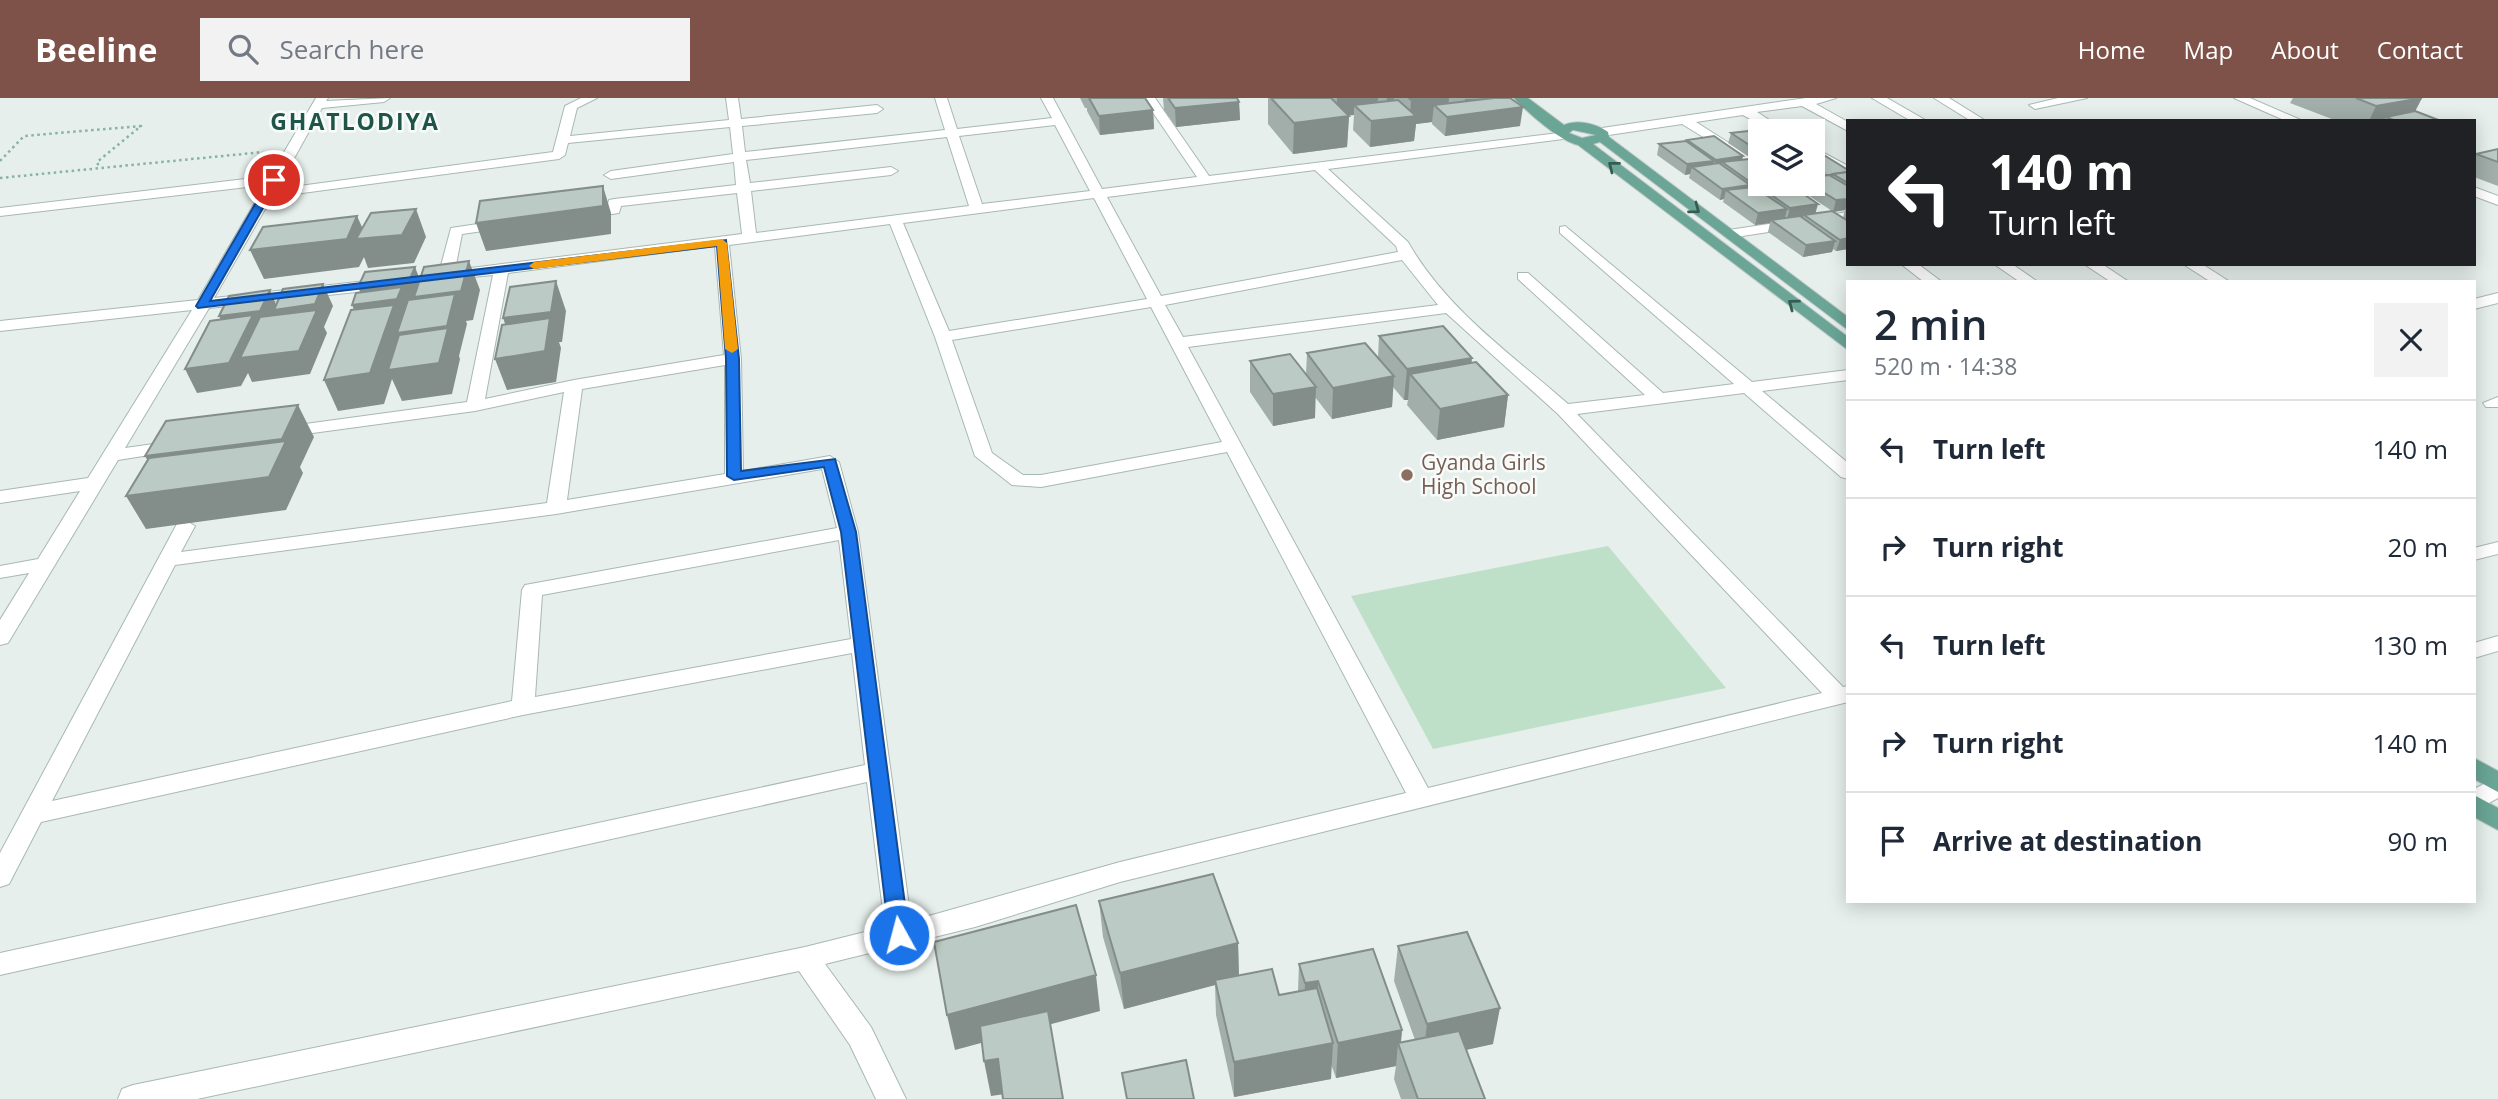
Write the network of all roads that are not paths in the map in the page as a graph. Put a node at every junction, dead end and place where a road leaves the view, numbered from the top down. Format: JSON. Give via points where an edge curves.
{"nodes":[{"id":1,"x":384,"y":98,"type":"edge"},
{"id":2,"x":591,"y":98,"type":"edge"},
{"id":3,"x":732,"y":98,"type":"edge"},
{"id":4,"x":940,"y":98,"type":"edge"},
{"id":5,"x":1046,"y":98,"type":"edge"},
{"id":6,"x":1149,"y":98,"type":"edge"},
{"id":7,"x":1520,"y":98,"type":"edge"},
{"id":8,"x":1830,"y":98,"type":"edge"},
{"id":9,"x":1878,"y":98,"type":"edge"},
{"id":10,"x":1940,"y":98,"type":"edge"},
{"id":11,"x":2081,"y":98,"type":"edge"},
{"id":12,"x":2240,"y":98,"type":"edge"},
{"id":13,"x":320,"y":101,"type":"edge"},
{"id":14,"x":1804,"y":102,"type":"junction"},
{"id":15,"x":2035,"y":105,"type":"dead end"},
{"id":16,"x":877,"y":109,"type":"dead end"},
{"id":17,"x":1746,"y":111,"type":"junction"},
{"id":18,"x":1566,"y":113,"type":"dead end"},
{"id":19,"x":1760,"y":119,"type":"edge"},
{"id":20,"x":1917,"y":119,"type":"edge"},
{"id":21,"x":1977,"y":119,"type":"edge"},
{"id":22,"x":2292,"y":119,"type":"edge"},
{"id":23,"x":1685,"y":120,"type":"junction"},
{"id":24,"x":1059,"y":121,"type":"junction"},
{"id":25,"x":735,"y":124,"type":"junction"},
{"id":26,"x":1586,"y":126,"type":"junction"},
{"id":27,"x":1846,"y":126,"type":"edge"},
{"id":28,"x":952,"y":132,"type":"junction"},
{"id":29,"x":1562,"y":133,"type":"junction"},
{"id":30,"x":1602,"y":135,"type":"junction"},
{"id":31,"x":562,"y":140,"type":"junction"},
{"id":32,"x":1582,"y":142,"type":"junction"},
{"id":33,"x":739,"y":157,"type":"junction"},
{"id":34,"x":1825,"y":158,"type":"edge"},
{"id":35,"x":1748,"y":161,"type":"edge"},
{"id":36,"x":1318,"y":166,"type":"junction"},
{"id":37,"x":891,"y":171,"type":"dead end"},
{"id":38,"x":1846,"y":171,"type":"edge"},
{"id":39,"x":611,"y":175,"type":"dead end"},
{"id":40,"x":1206,"y":181,"type":"junction"},
{"id":41,"x":270,"y":187,"type":"junction"},
{"id":42,"x":743,"y":187,"type":"junction"},
{"id":43,"x":2476,"y":192,"type":"edge"},
{"id":44,"x":1099,"y":194,"type":"junction"},
{"id":45,"x":2498,"y":202,"type":"edge"},
{"id":46,"x":1816,"y":204,"type":"edge"},
{"id":47,"x":2476,"y":208,"type":"edge"},
{"id":48,"x":977,"y":210,"type":"junction"},
{"id":49,"x":0,"y":212,"type":"edge"},
{"id":50,"x":574,"y":215,"type":"edge"},
{"id":51,"x":1844,"y":219,"type":"edge"},
{"id":52,"x":895,"y":220,"type":"junction"},
{"id":53,"x":522,"y":222,"type":"edge"},
{"id":54,"x":1564,"y":230,"type":"dead end"},
{"id":55,"x":1729,"y":234,"type":"junction"},
{"id":56,"x":750,"y":239,"type":"junction"},
{"id":57,"x":722,"y":243,"type":"junction"},
{"id":58,"x":1406,"y":255,"type":"junction"},
{"id":59,"x":1911,"y":266,"type":"edge"},
{"id":60,"x":2004,"y":266,"type":"edge"},
{"id":61,"x":2094,"y":266,"type":"edge"},
{"id":62,"x":2194,"y":266,"type":"edge"},
{"id":63,"x":501,"y":270,"type":"junction"},
{"id":64,"x":1523,"y":276,"type":"dead end"},
{"id":65,"x":1932,"y":280,"type":"edge"},
{"id":66,"x":2028,"y":280,"type":"edge"},
{"id":67,"x":2119,"y":280,"type":"edge"},
{"id":68,"x":2219,"y":280,"type":"edge"},
{"id":69,"x":405,"y":281,"type":"edge"},
{"id":70,"x":2498,"y":298,"type":"edge"},
{"id":71,"x":1156,"y":302,"type":"junction"},
{"id":72,"x":2476,"y":304,"type":"edge"},
{"id":73,"x":202,"y":306,"type":"junction"},
{"id":74,"x":1449,"y":308,"type":"junction"},
{"id":75,"x":1846,"y":323,"type":"edge"},
{"id":76,"x":0,"y":326,"type":"edge"},
{"id":77,"x":943,"y":337,"type":"junction"},
{"id":78,"x":1178,"y":343,"type":"junction"},
{"id":79,"x":1846,"y":343,"type":"edge"},
{"id":80,"x":733,"y":359,"type":"junction"},
{"id":81,"x":1846,"y":375,"type":"edge"},
{"id":82,"x":574,"y":385,"type":"junction"},
{"id":83,"x":1746,"y":388,"type":"junction"},
{"id":84,"x":1660,"y":399,"type":"junction"},
{"id":85,"x":475,"y":406,"type":"junction"},
{"id":86,"x":1564,"y":410,"type":"junction"},
{"id":87,"x":260,"y":435,"type":"edge"},
{"id":88,"x":192,"y":444,"type":"edge"},
{"id":89,"x":1233,"y":445,"type":"junction"},
{"id":90,"x":111,"y":455,"type":"junction"},
{"id":91,"x":1846,"y":471,"type":"edge"},
{"id":92,"x":734,"y":476,"type":"junction"},
{"id":93,"x":94,"y":483,"type":"junction"},
{"id":94,"x":0,"y":497,"type":"edge"},
{"id":95,"x":556,"y":508,"type":"junction"},
{"id":96,"x":185,"y":526,"type":"edge"},
{"id":97,"x":848,"y":532,"type":"junction"},
{"id":98,"x":2498,"y":548,"type":"edge"},
{"id":99,"x":2476,"y":554,"type":"edge"},
{"id":100,"x":167,"y":560,"type":"junction"},
{"id":101,"x":45,"y":564,"type":"junction"},
{"id":102,"x":0,"y":572,"type":"edge"},
{"id":103,"x":0,"y":638,"type":"edge"},
{"id":104,"x":2498,"y":643,"type":"edge"},
{"id":105,"x":862,"y":644,"type":"junction"},
{"id":106,"x":2476,"y":650,"type":"edge"},
{"id":107,"x":1843,"y":695,"type":"edge"},
{"id":108,"x":523,"y":707,"type":"junction"},
{"id":109,"x":2476,"y":768,"type":"edge"},
{"id":110,"x":878,"y":771,"type":"junction"},
{"id":111,"x":2498,"y":785,"type":"edge"},
{"id":112,"x":1422,"y":799,"type":"junction"},
{"id":113,"x":2476,"y":802,"type":"edge"},
{"id":114,"x":2476,"y":804,"type":"edge"},
{"id":115,"x":33,"y":815,"type":"junction"},
{"id":116,"x":2498,"y":821,"type":"edge"},
{"id":117,"x":0,"y":877,"type":"edge"},
{"id":118,"x":899,"y":935,"type":"junction"},
{"id":119,"x":805,"y":958,"type":"junction"},
{"id":120,"x":0,"y":964,"type":"edge"},
{"id":121,"x":133,"y":1099,"type":"edge"},
{"id":122,"x":891,"y":1099,"type":"edge"}],
"edges":[{"from":1,"to":13,"type":"street"},
{"from":2,"to":31,"type":"street","via":[[571,106]]},
{"from":3,"to":25,"type":"street"},
{"from":4,"to":28,"type":"street"},
{"from":5,"to":24,"type":"street"},
{"from":6,"to":40,"type":"street"},
{"from":7,"to":29,"type":"main road"},
{"from":8,"to":14,"type":"street"},
{"from":9,"to":20,"type":"street"},
{"from":10,"to":21,"type":"street"},
{"from":11,"to":15,"type":"street"},
{"from":12,"to":22,"type":"street"},
{"from":13,"to":41,"type":"street"},
{"from":14,"to":17,"type":"street"},
{"from":14,"to":27,"type":"street"},
{"from":16,"to":25,"type":"street"},
{"from":17,"to":19,"type":"street"},
{"from":17,"to":23,"type":"street"},
{"from":18,"to":26,"type":"main road"},
{"from":23,"to":30,"type":"street"},
{"from":23,"to":35,"type":"street"},
{"from":24,"to":28,"type":"street"},
{"from":24,"to":44,"type":"street"},
{"from":25,"to":31,"type":"street"},
{"from":25,"to":33,"type":"street"},
{"from":26,"to":29,"type":"main road"},
{"from":26,"to":30,"type":"main road"},
{"from":28,"to":33,"type":"street"},
{"from":28,"to":48,"type":"street"},
{"from":29,"to":32,"type":"main road"},
{"from":29,"to":36,"type":"street"},
{"from":30,"to":32,"type":"main road"},
{"from":30,"to":55,"type":"main road","one_way":true},
{"from":31,"to":41,"type":"street","via":[[559,155]]},
{"from":79,"to":32,"type":"main road","one_way":true},
{"from":33,"to":39,"type":"street"},
{"from":33,"to":42,"type":"street"},
{"from":34,"to":38,"type":"street"},
{"from":36,"to":40,"type":"street"},
{"from":36,"to":58,"type":"street","via":[[1403,245]]},
{"from":37,"to":42,"type":"street"},
{"from":40,"to":44,"type":"street"},
{"from":41,"to":49,"type":"street"},
{"from":41,"to":73,"type":"street"},
{"from":42,"to":50,"type":"street","via":[[614,203],[614,210]]},
{"from":42,"to":56,"type":"street"},
{"from":43,"to":45,"type":"street"},
{"from":44,"to":48,"type":"street"},
{"from":44,"to":71,"type":"street"},
{"from":45,"to":47,"type":"street"},
{"from":46,"to":51,"type":"street"},
{"from":48,"to":52,"type":"street"},
{"from":51,"to":55,"type":"street"},
{"from":52,"to":56,"type":"street"},
{"from":52,"to":77,"type":"street"},
{"from":53,"to":63,"type":"street","via":[[456,230],[439,277]]},
{"from":54,"to":83,"type":"street"},
{"from":55,"to":75,"type":"main road"},
{"from":56,"to":57,"type":"street"},
{"from":57,"to":63,"type":"street"},
{"from":57,"to":80,"type":"street"},
{"from":58,"to":71,"type":"street"},
{"from":58,"to":74,"type":"street"},
{"from":59,"to":65,"type":"street"},
{"from":60,"to":66,"type":"street"},
{"from":61,"to":67,"type":"street"},
{"from":62,"to":68,"type":"street"},
{"from":63,"to":85,"type":"street"},
{"from":64,"to":84,"type":"street"},
{"from":69,"to":73,"type":"street"},
{"from":70,"to":72,"type":"street"},
{"from":71,"to":77,"type":"street"},
{"from":71,"to":78,"type":"street"},
{"from":73,"to":76,"type":"street"},
{"from":73,"to":90,"type":"street"},
{"from":74,"to":78,"type":"street"},
{"from":74,"to":86,"type":"street"},
{"from":77,"to":89,"type":"street","via":[[984,456],[1019,481],[1041,481]]},
{"from":78,"to":89,"type":"street"},
{"from":80,"to":82,"type":"street"},
{"from":80,"to":92,"type":"street"},
{"from":81,"to":83,"type":"street"},
{"from":82,"to":85,"type":"street"},
{"from":82,"to":95,"type":"street"},
{"from":83,"to":84,"type":"street"},
{"from":83,"to":91,"type":"street"},
{"from":84,"to":86,"type":"street"},
{"from":85,"to":87,"type":"street"},
{"from":86,"to":107,"type":"street"},
{"from":88,"to":90,"type":"street"},
{"from":89,"to":112,"type":"street"},
{"from":90,"to":93,"type":"street"},
{"from":92,"to":95,"type":"street"},
{"from":92,"to":97,"type":"street","via":[[830,462]]},
{"from":93,"to":94,"type":"street"},
{"from":93,"to":101,"type":"street"},
{"from":95,"to":100,"type":"street"},
{"from":96,"to":100,"type":"street"},
{"from":97,"to":105,"type":"street"},
{"from":97,"to":108,"type":"street","via":[[532,590]]},
{"from":98,"to":99,"type":"street"},
{"from":100,"to":115,"type":"street"},
{"from":101,"to":102,"type":"street"},
{"from":101,"to":103,"type":"street"},
{"from":104,"to":106,"type":"street"},
{"from":105,"to":108,"type":"street"},
{"from":105,"to":110,"type":"street"},
{"from":107,"to":112,"type":"street"},
{"from":108,"to":115,"type":"street"},
{"from":109,"to":111,"type":"main road"},
{"from":110,"to":118,"type":"street"},
{"from":110,"to":120,"type":"street"},
{"from":111,"to":113,"type":"street"},
{"from":112,"to":118,"type":"street","via":[[1120,872]]},
{"from":114,"to":116,"type":"main road"},
{"from":115,"to":117,"type":"street"},
{"from":118,"to":119,"type":"street"},
{"from":119,"to":121,"type":"street"},
{"from":119,"to":122,"type":"street","via":[[860,1036]]}]}
